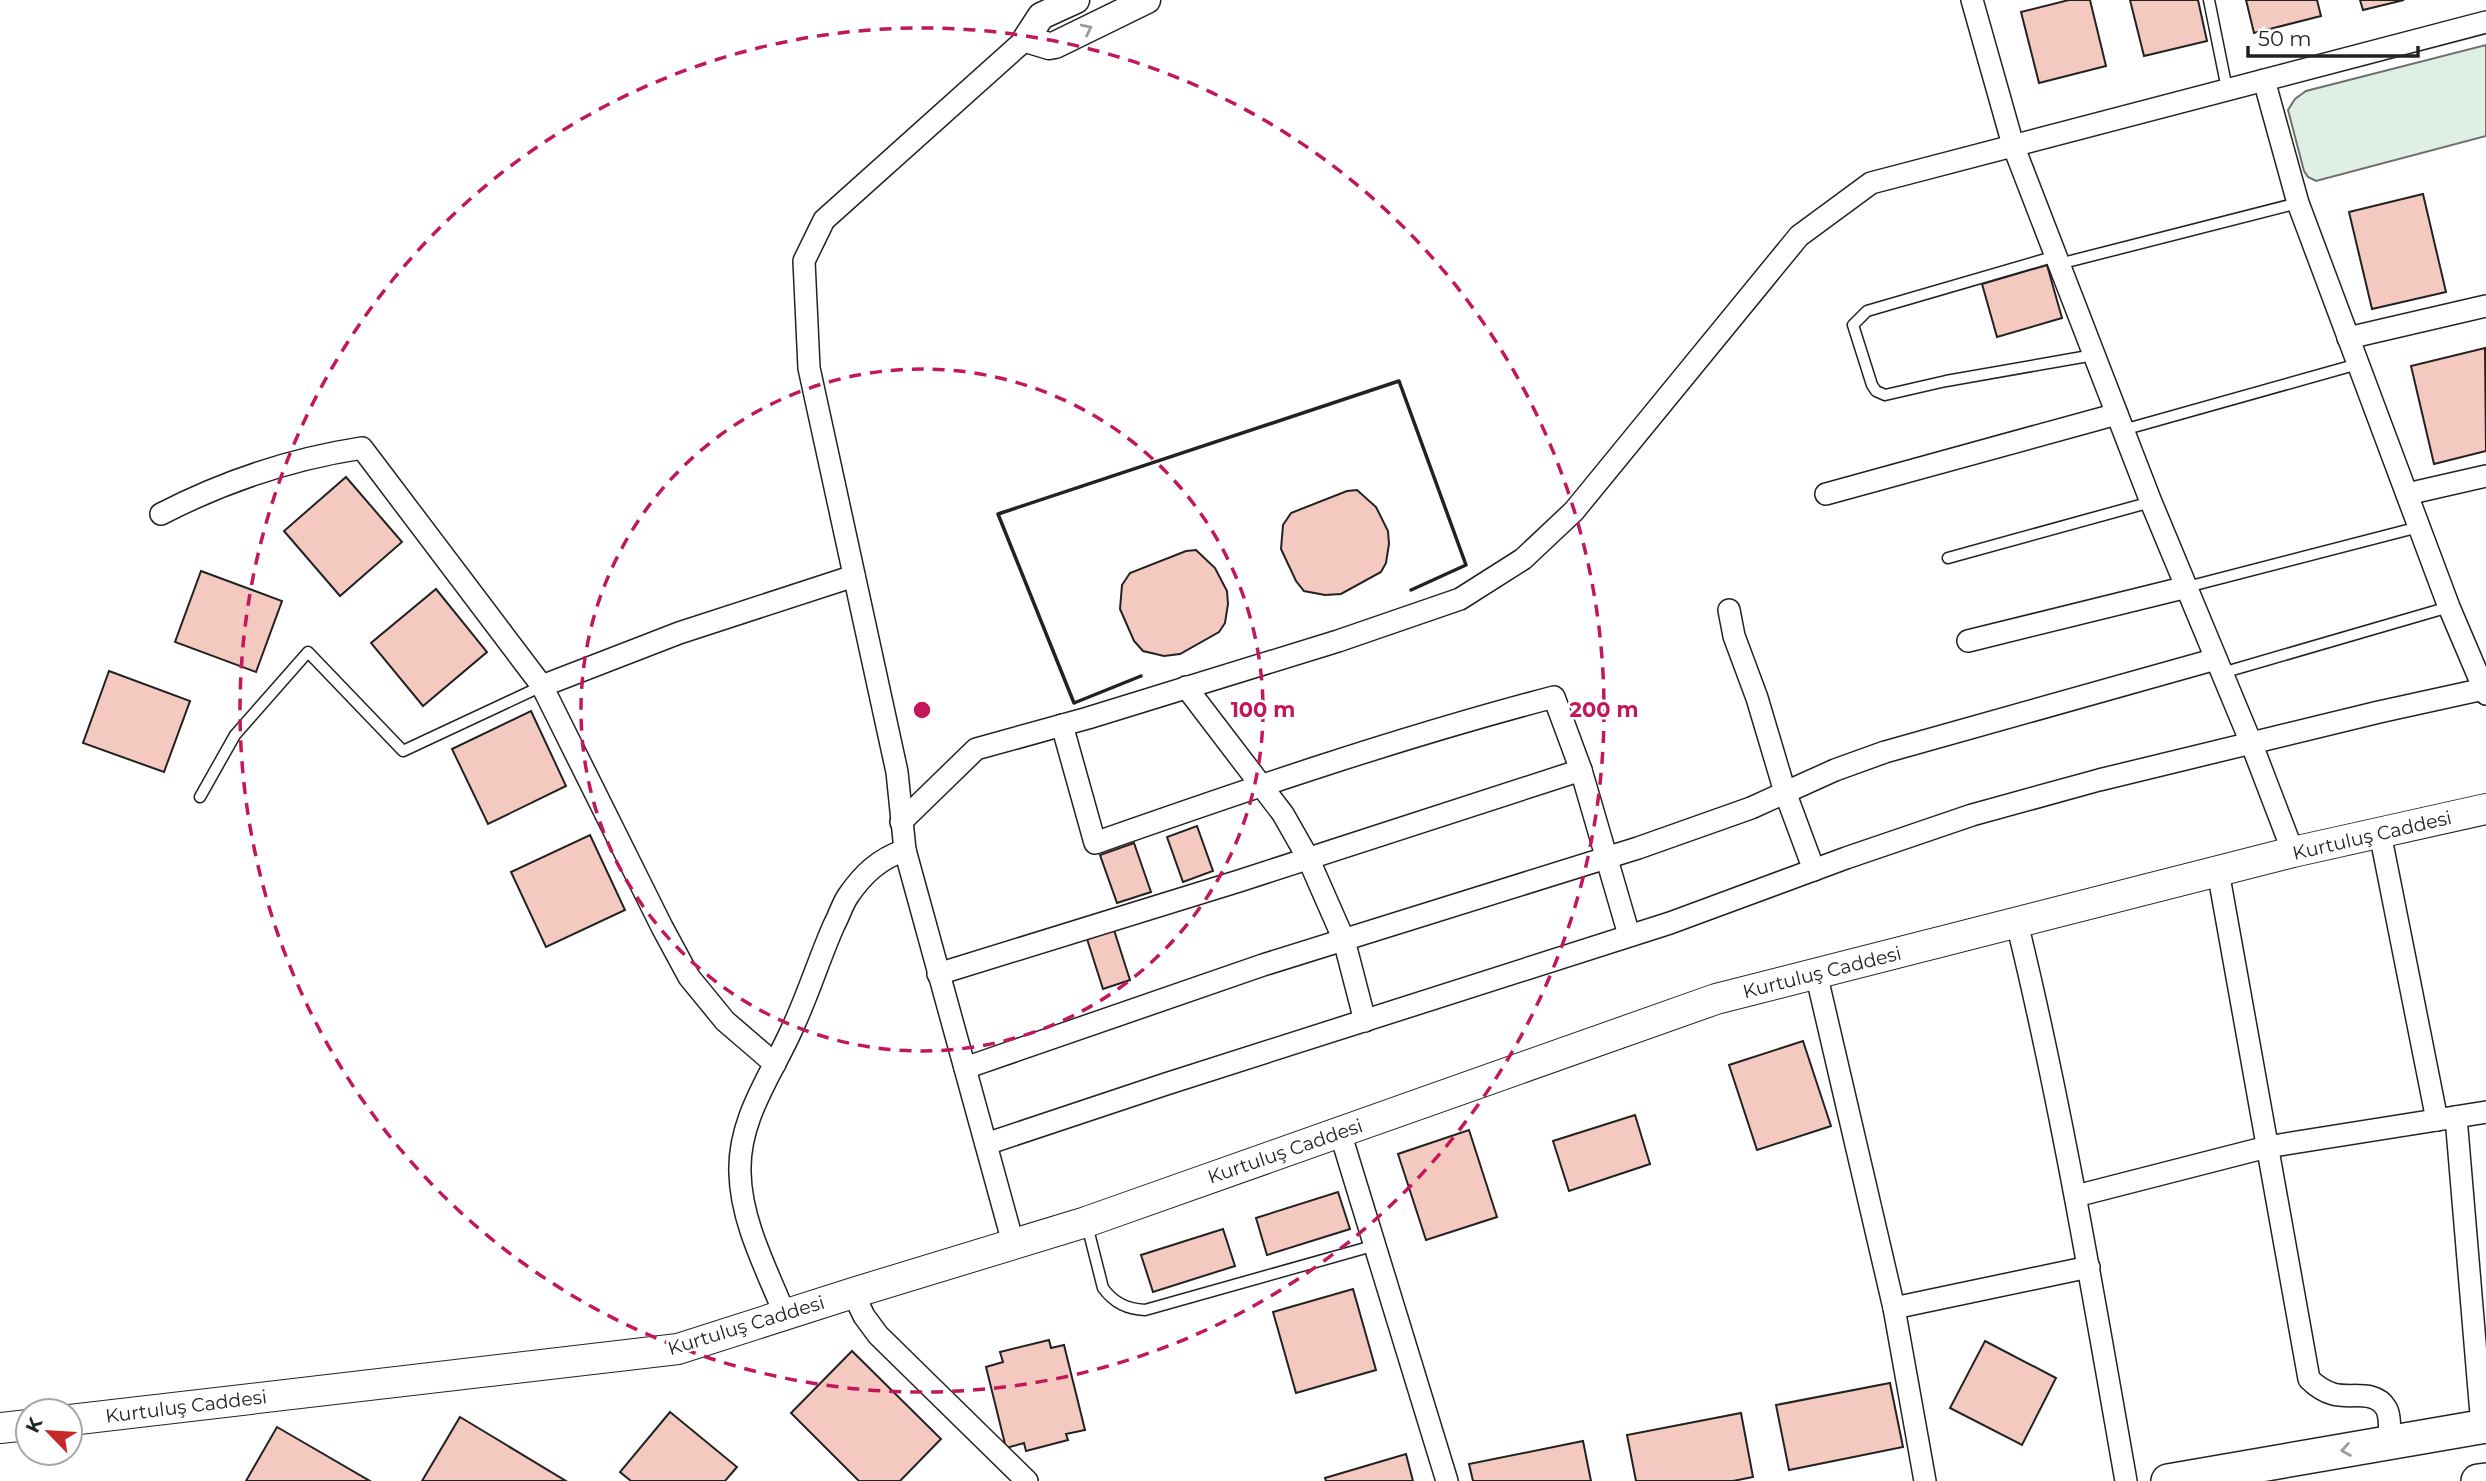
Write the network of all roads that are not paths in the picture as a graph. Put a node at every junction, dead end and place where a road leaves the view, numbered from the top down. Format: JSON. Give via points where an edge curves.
{"nodes":[{"id":1,"x":1076,"y":0,"type":"edge"},
{"id":2,"x":1147,"y":0,"type":"edge"},
{"id":3,"x":1972,"y":0,"type":"edge"},
{"id":4,"x":2209,"y":0,"type":"edge"},
{"id":5,"x":1049,"y":6,"type":"edge"},
{"id":6,"x":2486,"y":22,"type":"edge"},
{"id":7,"x":1026,"y":39,"type":"junction"},
{"id":8,"x":1055,"y":45,"type":"junction"},
{"id":9,"x":2264,"y":80,"type":"junction"},
{"id":10,"x":2227,"y":89,"type":"junction"},
{"id":11,"x":2014,"y":145,"type":"junction"},
{"id":12,"x":2298,"y":203,"type":"junction"},
{"id":13,"x":2058,"y":260,"type":"junction"},
{"id":14,"x":2486,"y":306,"type":"edge"},
{"id":15,"x":2348,"y":338,"type":"junction"},
{"id":16,"x":2094,"y":355,"type":"junction"},
{"id":17,"x":2358,"y":364,"type":"junction"},
{"id":18,"x":2120,"y":422,"type":"junction"},
{"id":19,"x":2486,"y":476,"type":"edge"},
{"id":20,"x":1826,"y":494,"type":"dead end"},
{"id":21,"x":2407,"y":494,"type":"junction"},
{"id":22,"x":2151,"y":502,"type":"junction"},
{"id":23,"x":161,"y":514,"type":"dead end"},
{"id":24,"x":2419,"y":527,"type":"junction"},
{"id":25,"x":1948,"y":558,"type":"dead end"},
{"id":26,"x":854,"y":576,"type":"junction"},
{"id":27,"x":2187,"y":587,"type":"junction"},
{"id":28,"x":2449,"y":607,"type":"junction"},
{"id":29,"x":1729,"y":610,"type":"dead end"},
{"id":30,"x":1968,"y":641,"type":"dead end"},
{"id":31,"x":2219,"y":666,"type":"junction"},
{"id":32,"x":542,"y":686,"type":"junction"},
{"id":33,"x":1186,"y":688,"type":"junction"},
{"id":34,"x":2485,"y":692,"type":"edge"},
{"id":35,"x":1062,"y":725,"type":"junction"},
{"id":36,"x":2252,"y":745,"type":"junction"},
{"id":37,"x":1581,"y":770,"type":"junction"},
{"id":38,"x":1261,"y":784,"type":"junction"},
{"id":39,"x":1785,"y":792,"type":"junction"},
{"id":40,"x":200,"y":797,"type":"dead end"},
{"id":41,"x":2486,"y":809,"type":"edge"},
{"id":42,"x":901,"y":822,"type":"junction"},
{"id":43,"x":2380,"y":833,"type":"junction"},
{"id":44,"x":905,"y":850,"type":"junction"},
{"id":45,"x":2293,"y":852,"type":"junction"},
{"id":46,"x":1308,"y":858,"type":"junction"},
{"id":47,"x":1606,"y":858,"type":"junction"},
{"id":48,"x":1814,"y":870,"type":"junction"},
{"id":49,"x":2218,"y":871,"type":"junction"},
{"id":50,"x":2017,"y":923,"type":"junction"},
{"id":51,"x":1629,"y":935,"type":"junction"},
{"id":52,"x":1344,"y":940,"type":"junction"},
{"id":53,"x":938,"y":974,"type":"junction"},
{"id":54,"x":1816,"y":974,"type":"junction"},
{"id":55,"x":1365,"y":1021,"type":"junction"},
{"id":56,"x":775,"y":1064,"type":"junction"},
{"id":57,"x":965,"y":1068,"type":"junction"},
{"id":58,"x":2486,"y":1112,"type":"edge"},
{"id":59,"x":2446,"y":1118,"type":"junction"},
{"id":60,"x":1340,"y":1132,"type":"junction"},
{"id":61,"x":986,"y":1144,"type":"junction"},
{"id":62,"x":2267,"y":1147,"type":"junction"},
{"id":63,"x":2076,"y":1196,"type":"junction"},
{"id":64,"x":1086,"y":1222,"type":"junction"},
{"id":65,"x":1013,"y":1243,"type":"junction"},
{"id":66,"x":1376,"y":1245,"type":"junction"},
{"id":67,"x":2089,"y":1267,"type":"junction"},
{"id":68,"x":853,"y":1293,"type":"junction"},
{"id":69,"x":1894,"y":1308,"type":"junction"},
{"id":70,"x":785,"y":1315,"type":"junction"},
{"id":71,"x":84,"y":1418,"type":"edge"},
{"id":72,"x":2484,"y":1426,"type":"edge"},
{"id":73,"x":2390,"y":1442,"type":"junction"},
{"id":74,"x":2486,"y":1480,"type":"edge"},
{"id":75,"x":1027,"y":1481,"type":"edge"},
{"id":76,"x":1447,"y":1481,"type":"edge"},
{"id":77,"x":1925,"y":1481,"type":"edge"},
{"id":78,"x":2126,"y":1481,"type":"edge"},
{"id":79,"x":2168,"y":1481,"type":"edge"},
{"id":80,"x":2478,"y":1481,"type":"edge"}],
"edges":[{"from":1,"to":5,"type":"street"},
{"from":8,"to":2,"type":"street","one_way":true},
{"from":3,"to":11,"type":"street"},
{"from":4,"to":10,"type":"lane"},
{"from":5,"to":7,"type":"street"},
{"from":5,"to":8,"type":"street"},
{"from":6,"to":9,"type":"street"},
{"from":7,"to":8,"type":"street"},
{"from":7,"to":26,"type":"street","via":[[824,220],[804,261],[809,368]]},
{"from":9,"to":10,"type":"street"},
{"from":9,"to":12,"type":"street"},
{"from":10,"to":11,"type":"street"},
{"from":11,"to":13,"type":"street"},
{"from":11,"to":33,"type":"street","via":[[1871,183],[1799,236],[1574,511],[1524,559],[1460,599]]},
{"from":12,"to":13,"type":"lane"},
{"from":12,"to":15,"type":"street"},
{"from":13,"to":16,"type":"street"},
{"from":13,"to":16,"type":"lane","via":[[1861,314],[1853,325],[1872,385],[1885,395]]},
{"from":14,"to":15,"type":"street"},
{"from":15,"to":17,"type":"street"},
{"from":16,"to":18,"type":"street"},
{"from":17,"to":18,"type":"lane"},
{"from":17,"to":21,"type":"street"},
{"from":18,"to":20,"type":"street"},
{"from":18,"to":22,"type":"street"},
{"from":19,"to":21,"type":"street"},
{"from":21,"to":24,"type":"street"},
{"from":22,"to":25,"type":"lane"},
{"from":22,"to":27,"type":"street"},
{"from":23,"to":32,"type":"street","via":[[238,478],[362,447]]},
{"from":24,"to":27,"type":"lane"},
{"from":24,"to":28,"type":"street"},
{"from":26,"to":32,"type":"street","via":[[679,633]]},
{"from":26,"to":42,"type":"street","via":[[897,772]]},
{"from":27,"to":30,"type":"street"},
{"from":27,"to":31,"type":"street"},
{"from":28,"to":31,"type":"lane"},
{"from":28,"to":34,"type":"street"},
{"from":29,"to":39,"type":"street"},
{"from":31,"to":36,"type":"street"},
{"from":31,"to":39,"type":"street","via":[[1897,748]]},
{"from":32,"to":40,"type":"lane","via":[[403,751],[308,652],[235,735]]},
{"from":32,"to":56,"type":"street","via":[[689,977],[725,1021]]},
{"from":33,"to":35,"type":"street"},
{"from":33,"to":38,"type":"street"},
{"from":34,"to":36,"type":"street","via":[[2379,712]]},
{"from":35,"to":38,"type":"street","via":[[1095,844]]},
{"from":35,"to":42,"type":"street","via":[[976,749]]},
{"from":36,"to":45,"type":"street"},
{"from":36,"to":48,"type":"street","via":[[2036,797]]},
{"from":37,"to":38,"type":"street","via":[[1554,697]]},
{"from":37,"to":46,"type":"street"},
{"from":37,"to":47,"type":"street"},
{"from":38,"to":46,"type":"street"},
{"from":39,"to":47,"type":"street"},
{"from":39,"to":48,"type":"street"},
{"from":41,"to":43,"type":"main road","name":"Kurtuluş Caddesi"},
{"from":42,"to":44,"type":"street"},
{"from":43,"to":45,"type":"main road","name":"Kurtuluş Caddesi"},
{"from":43,"to":59,"type":"street"},
{"from":44,"to":53,"type":"street"},
{"from":44,"to":56,"type":"street","via":[[872,867],[847,897]]},
{"from":45,"to":49,"type":"main road","name":"Kurtuluş Caddesi"},
{"from":46,"to":52,"type":"street"},
{"from":46,"to":53,"type":"street"},
{"from":47,"to":51,"type":"street"},
{"from":47,"to":52,"type":"street"},
{"from":48,"to":51,"type":"street"},
{"from":49,"to":50,"type":"main road","name":"Kurtuluş Caddesi"},
{"from":49,"to":62,"type":"street"},
{"from":50,"to":54,"type":"main road","name":"Kurtuluş Caddesi"},
{"from":50,"to":63,"type":"street"},
{"from":51,"to":55,"type":"street"},
{"from":52,"to":55,"type":"street"},
{"from":52,"to":57,"type":"street"},
{"from":53,"to":57,"type":"street"},
{"from":54,"to":60,"type":"main road","name":"Kurtuluş Caddesi","via":[[1716,999]]},
{"from":54,"to":69,"type":"street"},
{"from":55,"to":61,"type":"street"},
{"from":56,"to":70,"type":"street","via":[[750,1114],[740,1172],[747,1218]]},
{"from":57,"to":61,"type":"street"},
{"from":58,"to":59,"type":"street"},
{"from":59,"to":62,"type":"street"},
{"from":59,"to":72,"type":"street"},
{"from":60,"to":64,"type":"main road","name":"Kurtuluş Caddesi"},
{"from":60,"to":66,"type":"street"},
{"from":61,"to":65,"type":"street"},
{"from":62,"to":63,"type":"street"},
{"from":62,"to":73,"type":"street","via":[[2309,1379],[2333,1394],[2366,1396],[2381,1403],[2388,1410]]},
{"from":63,"to":67,"type":"street"},
{"from":64,"to":65,"type":"main road","name":"Kurtuluş Caddesi"},
{"from":64,"to":66,"type":"lane","via":[[1103,1288],[1124,1306],[1146,1310]]},
{"from":65,"to":68,"type":"main road","name":"Kurtuluş Caddesi"},
{"from":66,"to":76,"type":"street"},
{"from":67,"to":69,"type":"street"},
{"from":67,"to":78,"type":"street"},
{"from":68,"to":70,"type":"main road","name":"Kurtuluş Caddesi"},
{"from":68,"to":75,"type":"street","via":[[878,1335]]},
{"from":69,"to":77,"type":"street"},
{"from":70,"to":71,"type":"main road","name":"Kurtuluş Caddesi","via":[[678,1349]]},
{"from":72,"to":73,"type":"highway"},
{"from":73,"to":79,"type":"highway","one_way":true},
{"from":74,"to":80,"type":"highway"}]}
